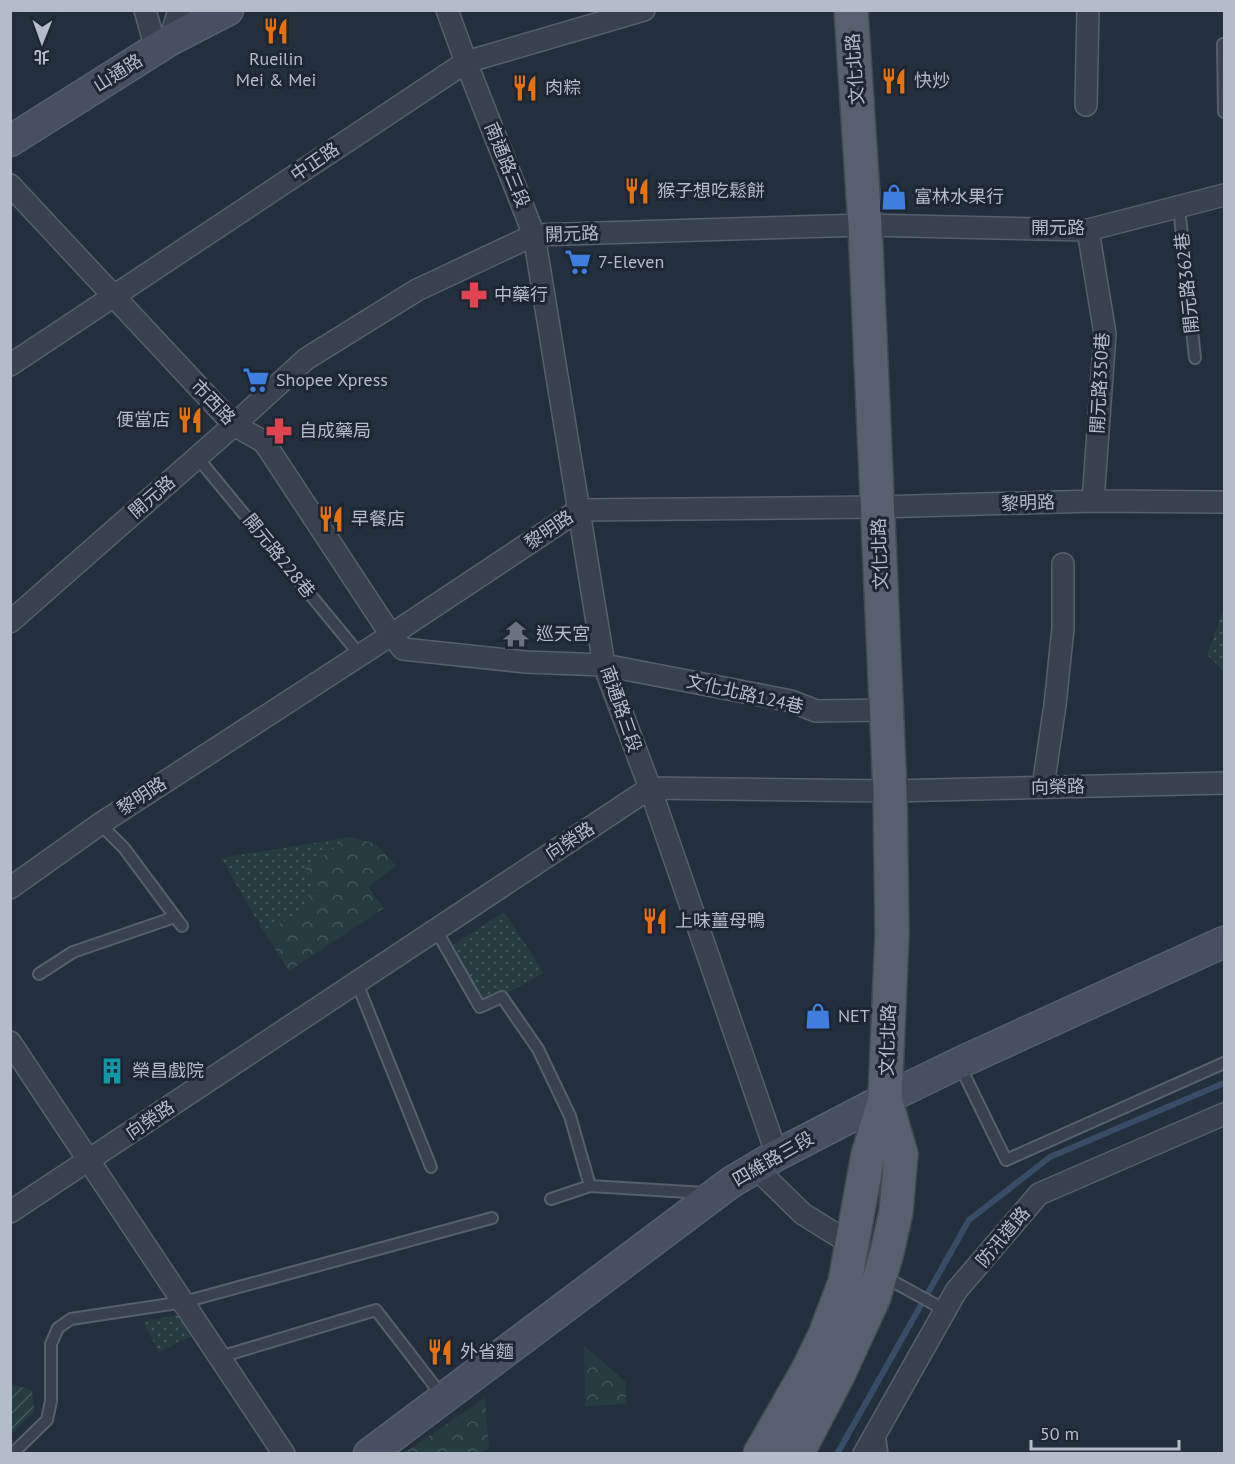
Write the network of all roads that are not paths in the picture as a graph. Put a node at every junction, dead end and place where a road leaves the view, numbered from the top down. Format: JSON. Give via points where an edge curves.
{"nodes":[{"id":1,"x":145,"y":10,"type":"edge"},
{"id":2,"x":179,"y":10,"type":"edge"},
{"id":3,"x":228,"y":10,"type":"edge"},
{"id":4,"x":447,"y":10,"type":"edge"},
{"id":5,"x":644,"y":10,"type":"edge"},
{"id":6,"x":851,"y":10,"type":"edge"},
{"id":7,"x":1088,"y":10,"type":"edge"},
{"id":8,"x":1223,"y":44,"type":"dead end"},
{"id":9,"x":163,"y":45,"type":"junction"},
{"id":10,"x":466,"y":62,"type":"junction"},
{"id":11,"x":1086,"y":105,"type":"dead end"},
{"id":12,"x":1224,"y":112,"type":"edge"},
{"id":13,"x":10,"y":141,"type":"edge"},
{"id":14,"x":10,"y":185,"type":"edge"},
{"id":15,"x":1224,"y":195,"type":"edge"},
{"id":16,"x":1179,"y":207,"type":"junction"},
{"id":17,"x":865,"y":225,"type":"junction"},
{"id":18,"x":1088,"y":230,"type":"junction"},
{"id":19,"x":534,"y":235,"type":"junction"},
{"id":20,"x":114,"y":295,"type":"junction"},
{"id":21,"x":1195,"y":358,"type":"dead end"},
{"id":22,"x":10,"y":365,"type":"edge"},
{"id":23,"x":234,"y":425,"type":"junction"},
{"id":24,"x":197,"y":457,"type":"junction"},
{"id":25,"x":1093,"y":501,"type":"junction"},
{"id":26,"x":1224,"y":502,"type":"edge"},
{"id":27,"x":878,"y":507,"type":"junction"},
{"id":28,"x":579,"y":510,"type":"junction"},
{"id":29,"x":1063,"y":564,"type":"dead end"},
{"id":30,"x":10,"y":622,"type":"edge"},
{"id":31,"x":391,"y":635,"type":"junction"},
{"id":32,"x":360,"y":655,"type":"junction"},
{"id":33,"x":604,"y":664,"type":"junction"},
{"id":34,"x":887,"y":710,"type":"junction"},
{"id":35,"x":1224,"y":783,"type":"edge"},
{"id":36,"x":1043,"y":787,"type":"junction"},
{"id":37,"x":650,"y":788,"type":"junction"},
{"id":38,"x":890,"y":791,"type":"junction"},
{"id":39,"x":100,"y":824,"type":"junction"},
{"id":40,"x":10,"y":888,"type":"edge"},
{"id":41,"x":436,"y":930,"type":"junction"},
{"id":42,"x":1224,"y":942,"type":"edge"},
{"id":43,"x":39,"y":974,"type":"dead end"},
{"id":44,"x":357,"y":983,"type":"junction"},
{"id":45,"x":10,"y":1042,"type":"edge"},
{"id":46,"x":959,"y":1063,"type":"junction"},
{"id":47,"x":1224,"y":1063,"type":"edge"},
{"id":48,"x":885,"y":1099,"type":"junction"},
{"id":49,"x":1224,"y":1114,"type":"edge"},
{"id":50,"x":90,"y":1160,"type":"junction"},
{"id":51,"x":767,"y":1161,"type":"junction"},
{"id":52,"x":431,"y":1167,"type":"dead end"},
{"id":53,"x":590,"y":1186,"type":"junction"},
{"id":54,"x":716,"y":1194,"type":"junction"},
{"id":55,"x":551,"y":1199,"type":"dead end"},
{"id":56,"x":10,"y":1212,"type":"edge"},
{"id":57,"x":492,"y":1218,"type":"dead end"},
{"id":58,"x":853,"y":1245,"type":"junction"},
{"id":59,"x":880,"y":1275,"type":"junction"},
{"id":60,"x":184,"y":1302,"type":"junction"},
{"id":61,"x":945,"y":1310,"type":"junction"},
{"id":62,"x":220,"y":1357,"type":"junction"},
{"id":63,"x":444,"y":1397,"type":"junction"},
{"id":64,"x":879,"y":1428,"type":"junction"},
{"id":65,"x":283,"y":1453,"type":"edge"},
{"id":66,"x":12,"y":1454,"type":"edge"},
{"id":67,"x":369,"y":1454,"type":"edge"},
{"id":68,"x":760,"y":1454,"type":"edge"},
{"id":69,"x":797,"y":1454,"type":"edge"},
{"id":70,"x":864,"y":1454,"type":"edge"},
{"id":71,"x":882,"y":1454,"type":"edge"}],
"edges":[{"from":1,"to":9,"type":"street"},
{"from":2,"to":9,"type":"street"},
{"from":3,"to":9,"type":"street","name":"山通路"},
{"from":4,"to":10,"type":"street","name":"南通路三段"},
{"from":5,"to":10,"type":"street","name":"中正路"},
{"from":6,"to":17,"type":"main road","name":"文化北路"},
{"from":7,"to":11,"type":"street"},
{"from":8,"to":12,"type":"lane"},
{"from":9,"to":13,"type":"street","name":"山通路"},
{"from":10,"to":19,"type":"street","name":"南通路三段"},
{"from":10,"to":20,"type":"street","name":"中正路"},
{"from":14,"to":20,"type":"street","name":"市西路"},
{"from":15,"to":16,"type":"street","name":"開元路"},
{"from":16,"to":18,"type":"street","name":"開元路"},
{"from":16,"to":21,"type":"lane","name":"開元路362巷"},
{"from":17,"to":18,"type":"street","name":"開元路"},
{"from":17,"to":19,"type":"street","name":"開元路"},
{"from":17,"to":27,"type":"main road","name":"文化北路"},
{"from":18,"to":25,"type":"street","name":"開元路350巷","via":[[1105,334]]},
{"from":19,"to":23,"type":"street","name":"開元路","via":[[417,291],[306,359]]},
{"from":19,"to":28,"type":"street","name":"南通路三段"},
{"from":20,"to":22,"type":"street","name":"中正路"},
{"from":20,"to":23,"type":"street","name":"市西路"},
{"from":23,"to":24,"type":"street","name":"開元路"},
{"from":23,"to":31,"type":"street","name":"市西路","via":[[264,442]]},
{"from":24,"to":30,"type":"street","name":"開元路"},
{"from":24,"to":32,"type":"lane","name":"開元路228巷"},
{"from":25,"to":26,"type":"street","name":"黎明路"},
{"from":25,"to":27,"type":"street","name":"黎明路"},
{"from":27,"to":28,"type":"street","name":"黎明路"},
{"from":27,"to":34,"type":"main road","name":"文化北路"},
{"from":28,"to":31,"type":"street","name":"黎明路"},
{"from":28,"to":33,"type":"street","name":"南通路三段"},
{"from":29,"to":36,"type":"street","via":[[1063,628]]},
{"from":31,"to":32,"type":"street","name":"黎明路"},
{"from":31,"to":33,"type":"street","name":"文化北路124巷","via":[[403,649],[526,662]]},
{"from":32,"to":39,"type":"street","name":"黎明路"},
{"from":33,"to":34,"type":"street","name":"文化北路124巷","via":[[791,701],[816,711]]},
{"from":33,"to":37,"type":"street","name":"南通路三段"},
{"from":34,"to":38,"type":"main road","name":"文化北路"},
{"from":35,"to":36,"type":"street","name":"向榮路"},
{"from":36,"to":38,"type":"street","name":"向榮路"},
{"from":37,"to":38,"type":"street","name":"向榮路"},
{"from":37,"to":41,"type":"street","name":"向榮路"},
{"from":37,"to":51,"type":"street","name":"南通路三段"},
{"from":38,"to":48,"type":"main road","name":"文化北路","via":[[892,934]]},
{"from":39,"to":40,"type":"street","name":"黎明路"},
{"from":39,"to":43,"type":"lane","via":[[124,848],[178,922],[73,952]]},
{"from":41,"to":44,"type":"street","name":"向榮路"},
{"from":41,"to":53,"type":"lane","via":[[480,1007],[502,997],[538,1049],[570,1116]]},
{"from":42,"to":46,"type":"street","name":"四維路三段"},
{"from":44,"to":50,"type":"street","name":"向榮路"},
{"from":44,"to":52,"type":"lane"},
{"from":45,"to":50,"type":"street"},
{"from":46,"to":47,"type":"lane","via":[[1006,1161]]},
{"from":46,"to":48,"type":"street","name":"四維路三段"},
{"from":48,"to":51,"type":"street","name":"四維路三段"},
{"from":48,"to":58,"type":"main road","name":"文化北路","via":[[868,1155]]},
{"from":48,"to":59,"type":"main road","name":"文化北路","via":[[901,1154],[896,1212]]},
{"from":49,"to":61,"type":"street","name":"防汛道路","via":[[1039,1194],[956,1291]]},
{"from":50,"to":56,"type":"street","name":"向榮路"},
{"from":50,"to":60,"type":"street"},
{"from":51,"to":54,"type":"street","name":"四維路三段"},
{"from":51,"to":58,"type":"street","via":[[803,1214]]},
{"from":53,"to":54,"type":"lane"},
{"from":53,"to":55,"type":"lane"},
{"from":54,"to":63,"type":"street","name":"四維路三段"},
{"from":57,"to":60,"type":"lane"},
{"from":58,"to":68,"type":"main road","name":"文化北路","via":[[845,1282],[825,1335]]},
{"from":59,"to":61,"type":"lane"},
{"from":59,"to":69,"type":"main road","name":"文化北路","via":[[838,1375]]},
{"from":60,"to":62,"type":"street"},
{"from":60,"to":66,"type":"lane","via":[[71,1319],[57,1328],[51,1344],[47,1420]]},
{"from":61,"to":64,"type":"street","name":"防汛道路"},
{"from":62,"to":63,"type":"lane","via":[[376,1310]]},
{"from":62,"to":65,"type":"street"},
{"from":63,"to":67,"type":"street","name":"四維路三段"},
{"from":64,"to":70,"type":"street","name":"防汛道路"},
{"from":64,"to":71,"type":"lane"}]}
